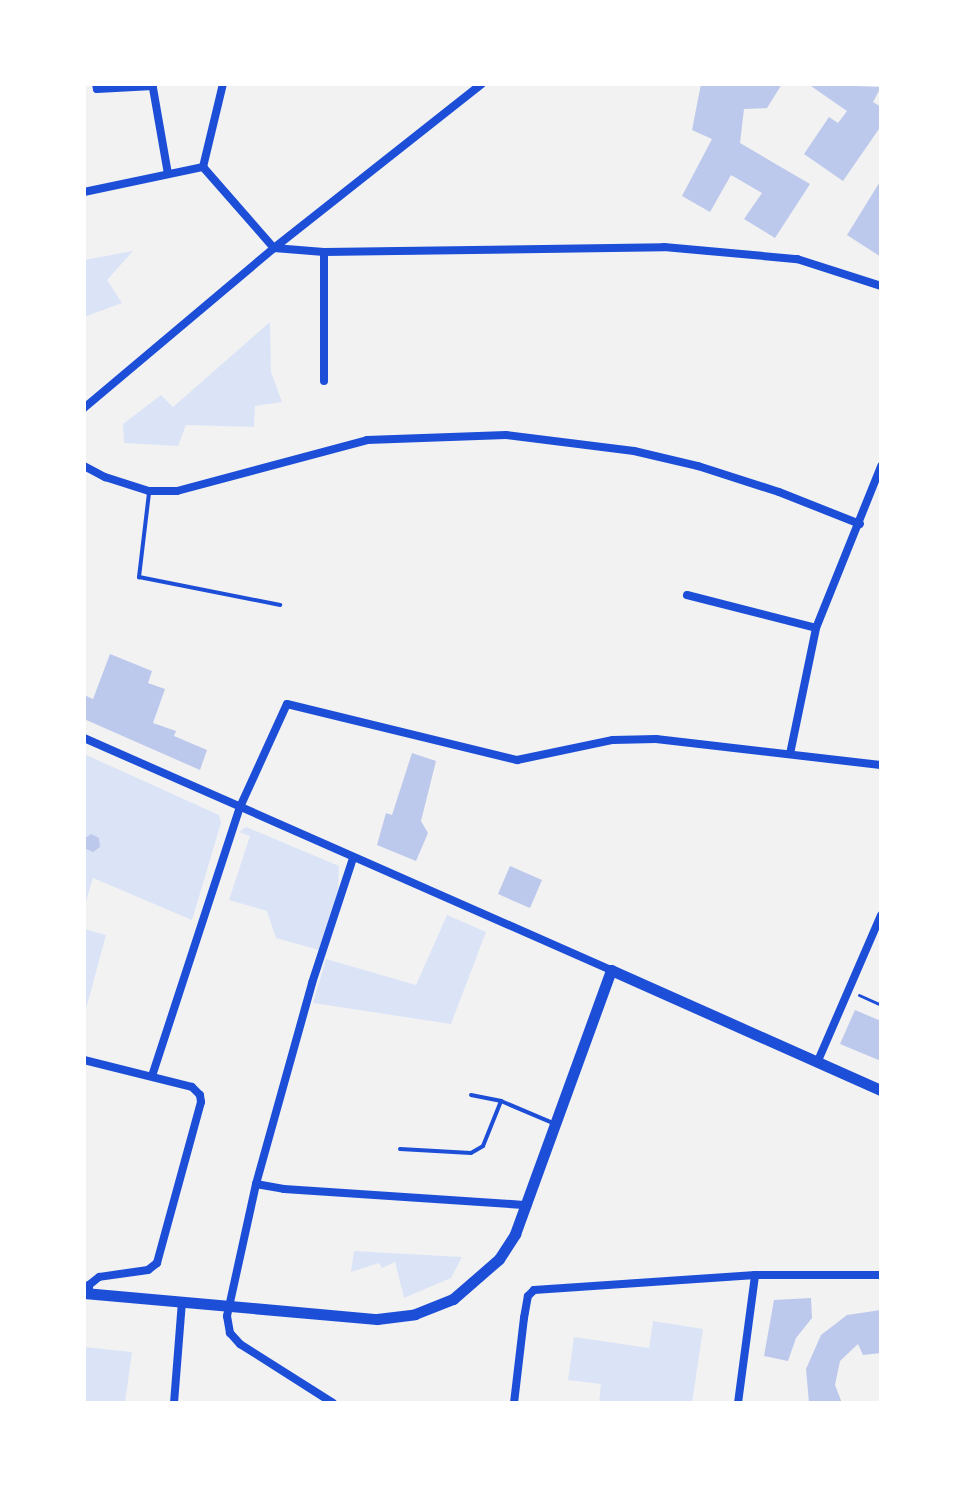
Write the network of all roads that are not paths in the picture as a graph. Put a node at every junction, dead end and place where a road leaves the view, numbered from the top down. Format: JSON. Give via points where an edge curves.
{"nodes":[{"id":1,"x":96,"y":84,"type":"edge"},
{"id":2,"x":223,"y":84,"type":"edge"},
{"id":3,"x":482,"y":84,"type":"edge"},
{"id":4,"x":153,"y":86,"type":"edge"},
{"id":5,"x":203,"y":167,"type":"junction"},
{"id":6,"x":168,"y":174,"type":"junction"},
{"id":7,"x":84,"y":192,"type":"edge"},
{"id":8,"x":274,"y":248,"type":"junction"},
{"id":9,"x":324,"y":252,"type":"junction"},
{"id":10,"x":881,"y":286,"type":"edge"},
{"id":11,"x":324,"y":381,"type":"dead end"},
{"id":12,"x":84,"y":408,"type":"edge"},
{"id":13,"x":84,"y":466,"type":"edge"},
{"id":14,"x":881,"y":466,"type":"edge"},
{"id":15,"x":149,"y":491,"type":"junction"},
{"id":16,"x":860,"y":524,"type":"junction"},
{"id":17,"x":687,"y":595,"type":"dead end"},
{"id":18,"x":280,"y":605,"type":"dead end"},
{"id":19,"x":816,"y":628,"type":"junction"},
{"id":20,"x":84,"y":738,"type":"edge"},
{"id":21,"x":790,"y":754,"type":"junction"},
{"id":22,"x":881,"y":765,"type":"edge"},
{"id":23,"x":240,"y":807,"type":"junction"},
{"id":24,"x":353,"y":858,"type":"junction"},
{"id":25,"x":881,"y":915,"type":"edge"},
{"id":26,"x":611,"y":970,"type":"junction"},
{"id":27,"x":84,"y":1060,"type":"edge"},
{"id":28,"x":817,"y":1063,"type":"junction"},
{"id":29,"x":152,"y":1076,"type":"junction"},
{"id":30,"x":881,"y":1090,"type":"edge"},
{"id":31,"x":471,"y":1095,"type":"dead end"},
{"id":32,"x":501,"y":1101,"type":"junction"},
{"id":33,"x":556,"y":1124,"type":"junction"},
{"id":34,"x":400,"y":1149,"type":"dead end"},
{"id":35,"x":256,"y":1184,"type":"junction"},
{"id":36,"x":527,"y":1205,"type":"junction"},
{"id":37,"x":755,"y":1275,"type":"junction"},
{"id":38,"x":881,"y":1275,"type":"edge"},
{"id":39,"x":87,"y":1293,"type":"edge"},
{"id":40,"x":182,"y":1301,"type":"junction"},
{"id":41,"x":228,"y":1306,"type":"junction"},
{"id":42,"x":174,"y":1403,"type":"edge"},
{"id":43,"x":333,"y":1403,"type":"edge"},
{"id":44,"x":514,"y":1403,"type":"edge"},
{"id":45,"x":738,"y":1403,"type":"edge"}],
"edges":[{"from":1,"to":4,"type":"street","via":[[97,89]]},
{"from":2,"to":5,"type":"street"},
{"from":3,"to":8,"type":"street"},
{"from":4,"to":6,"type":"street"},
{"from":5,"to":6,"type":"street"},
{"from":5,"to":8,"type":"street"},
{"from":6,"to":7,"type":"street"},
{"from":8,"to":9,"type":"street"},
{"from":8,"to":12,"type":"street"},
{"from":9,"to":10,"type":"street","via":[[664,247],[797,259]]},
{"from":9,"to":11,"type":"street"},
{"from":13,"to":15,"type":"street"},
{"from":14,"to":16,"type":"street"},
{"from":15,"to":16,"type":"street","via":[[177,491],[367,440],[506,435],[634,451],[698,466]]},
{"from":15,"to":18,"type":"lane","via":[[139,577]]},
{"from":16,"to":19,"type":"street"},
{"from":17,"to":19,"type":"street"},
{"from":19,"to":21,"type":"street"},
{"from":20,"to":23,"type":"street"},
{"from":21,"to":22,"type":"street"},
{"from":21,"to":23,"type":"street","via":[[656,739],[613,740],[517,760],[287,704]]},
{"from":23,"to":24,"type":"street"},
{"from":23,"to":29,"type":"street"},
{"from":24,"to":26,"type":"street"},
{"from":24,"to":35,"type":"street"},
{"from":25,"to":28,"type":"street"},
{"from":26,"to":28,"type":"main road"},
{"from":26,"to":33,"type":"main road"},
{"from":27,"to":29,"type":"street"},
{"from":28,"to":30,"type":"main road"},
{"from":29,"to":39,"type":"street","via":[[192,1087],[201,1102],[157,1263],[148,1270],[99,1277]]},
{"from":31,"to":32,"type":"lane"},
{"from":32,"to":33,"type":"lane"},
{"from":32,"to":34,"type":"lane","via":[[483,1146],[471,1153]]},
{"from":33,"to":36,"type":"main road"},
{"from":35,"to":36,"type":"street"},
{"from":35,"to":41,"type":"street"},
{"from":36,"to":41,"type":"main road","via":[[499,1259],[475,1283],[435,1308],[377,1319]]},
{"from":37,"to":38,"type":"street"},
{"from":37,"to":44,"type":"street","via":[[531,1292]]},
{"from":37,"to":45,"type":"street"},
{"from":39,"to":40,"type":"main road"},
{"from":40,"to":41,"type":"main road"},
{"from":40,"to":42,"type":"street"},
{"from":41,"to":43,"type":"street","via":[[228,1326],[240,1344]]}]}
